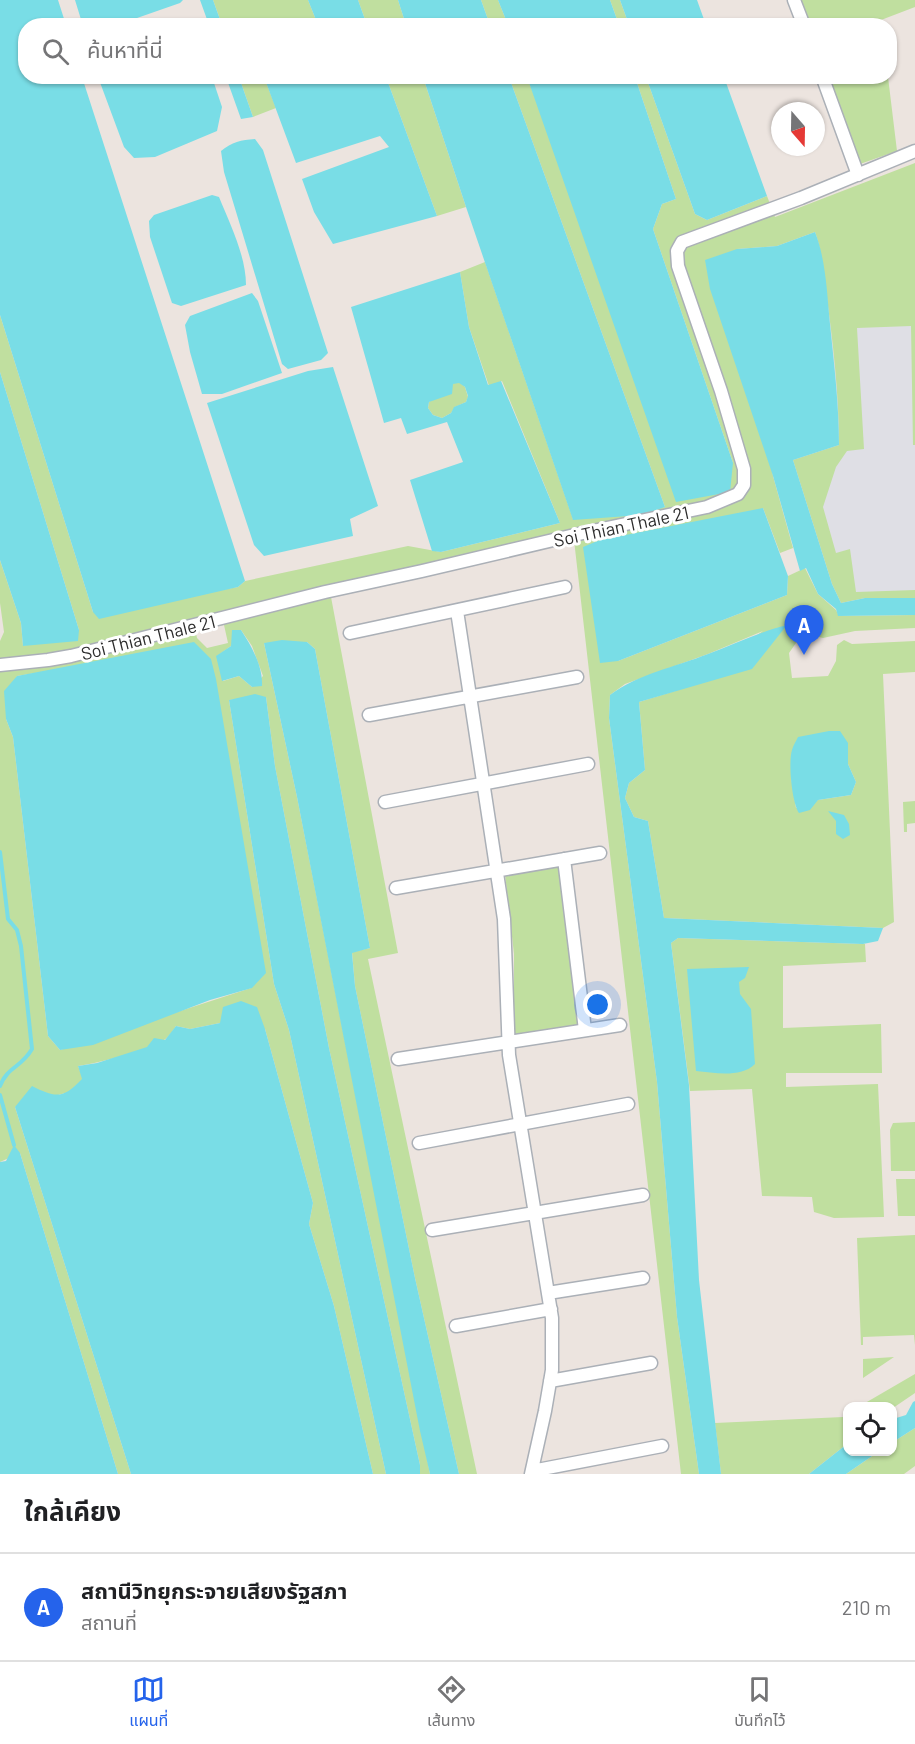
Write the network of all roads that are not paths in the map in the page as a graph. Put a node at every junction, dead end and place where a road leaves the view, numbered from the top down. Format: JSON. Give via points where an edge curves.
{"nodes":[{"id":1,"x":794,"y":0,"type":"edge"},
{"id":2,"x":801,"y":18,"type":"edge"},
{"id":3,"x":825,"y":84,"type":"edge"},
{"id":4,"x":915,"y":152,"type":"edge"},
{"id":5,"x":858,"y":175,"type":"junction"},
{"id":6,"x":565,"y":587,"type":"dead end"},
{"id":7,"x":457,"y":611,"type":"junction"},
{"id":8,"x":350,"y":633,"type":"dead end"},
{"id":9,"x":0,"y":665,"type":"edge"},
{"id":10,"x":577,"y":677,"type":"dead end"},
{"id":11,"x":470,"y":697,"type":"junction"},
{"id":12,"x":369,"y":715,"type":"dead end"},
{"id":13,"x":588,"y":764,"type":"dead end"},
{"id":14,"x":483,"y":783,"type":"junction"},
{"id":15,"x":385,"y":802,"type":"dead end"},
{"id":16,"x":600,"y":853,"type":"dead end"},
{"id":17,"x":564,"y":859,"type":"junction"},
{"id":18,"x":497,"y":871,"type":"junction"},
{"id":19,"x":396,"y":888,"type":"dead end"},
{"id":20,"x":620,"y":1025,"type":"dead end"},
{"id":21,"x":585,"y":1030,"type":"junction"},
{"id":22,"x":508,"y":1042,"type":"junction"},
{"id":23,"x":398,"y":1059,"type":"dead end"},
{"id":24,"x":628,"y":1104,"type":"dead end"},
{"id":25,"x":520,"y":1124,"type":"junction"},
{"id":26,"x":419,"y":1143,"type":"dead end"},
{"id":27,"x":643,"y":1195,"type":"dead end"},
{"id":28,"x":535,"y":1213,"type":"junction"},
{"id":29,"x":432,"y":1230,"type":"dead end"},
{"id":30,"x":643,"y":1278,"type":"dead end"},
{"id":31,"x":548,"y":1293,"type":"junction"},
{"id":32,"x":550,"y":1309,"type":"junction"},
{"id":33,"x":456,"y":1326,"type":"dead end"},
{"id":34,"x":651,"y":1363,"type":"dead end"},
{"id":35,"x":550,"y":1381,"type":"junction"},
{"id":36,"x":662,"y":1446,"type":"dead end"},
{"id":37,"x":531,"y":1473,"type":"edge"}],
"edges":[{"from":1,"to":2,"type":"street"},
{"from":3,"to":5,"type":"street"},
{"from":4,"to":5,"type":"street","name":"Soi Thian Thale 21"},
{"from":5,"to":9,"type":"street","name":"Soi Thian Thale 21","via":[[682,242],[677,251],[678,266],[744,469],[744,485],[732,498],[708,507],[325,592],[71,656]]},
{"from":6,"to":7,"type":"street"},
{"from":7,"to":8,"type":"street"},
{"from":7,"to":11,"type":"street"},
{"from":10,"to":11,"type":"street"},
{"from":11,"to":12,"type":"street"},
{"from":11,"to":14,"type":"street"},
{"from":13,"to":14,"type":"street"},
{"from":14,"to":15,"type":"street"},
{"from":14,"to":18,"type":"street"},
{"from":16,"to":17,"type":"street"},
{"from":17,"to":18,"type":"street"},
{"from":17,"to":21,"type":"street"},
{"from":18,"to":19,"type":"street"},
{"from":18,"to":22,"type":"street","via":[[504,920]]},
{"from":20,"to":21,"type":"street"},
{"from":21,"to":22,"type":"street"},
{"from":22,"to":23,"type":"street"},
{"from":22,"to":25,"type":"street"},
{"from":24,"to":25,"type":"street"},
{"from":25,"to":26,"type":"street"},
{"from":25,"to":28,"type":"street"},
{"from":27,"to":28,"type":"street"},
{"from":28,"to":29,"type":"street"},
{"from":28,"to":31,"type":"street"},
{"from":30,"to":31,"type":"street"},
{"from":31,"to":32,"type":"street"},
{"from":32,"to":33,"type":"street"},
{"from":32,"to":35,"type":"street"},
{"from":34,"to":35,"type":"street"},
{"from":35,"to":37,"type":"street"},
{"from":36,"to":37,"type":"street"}]}
